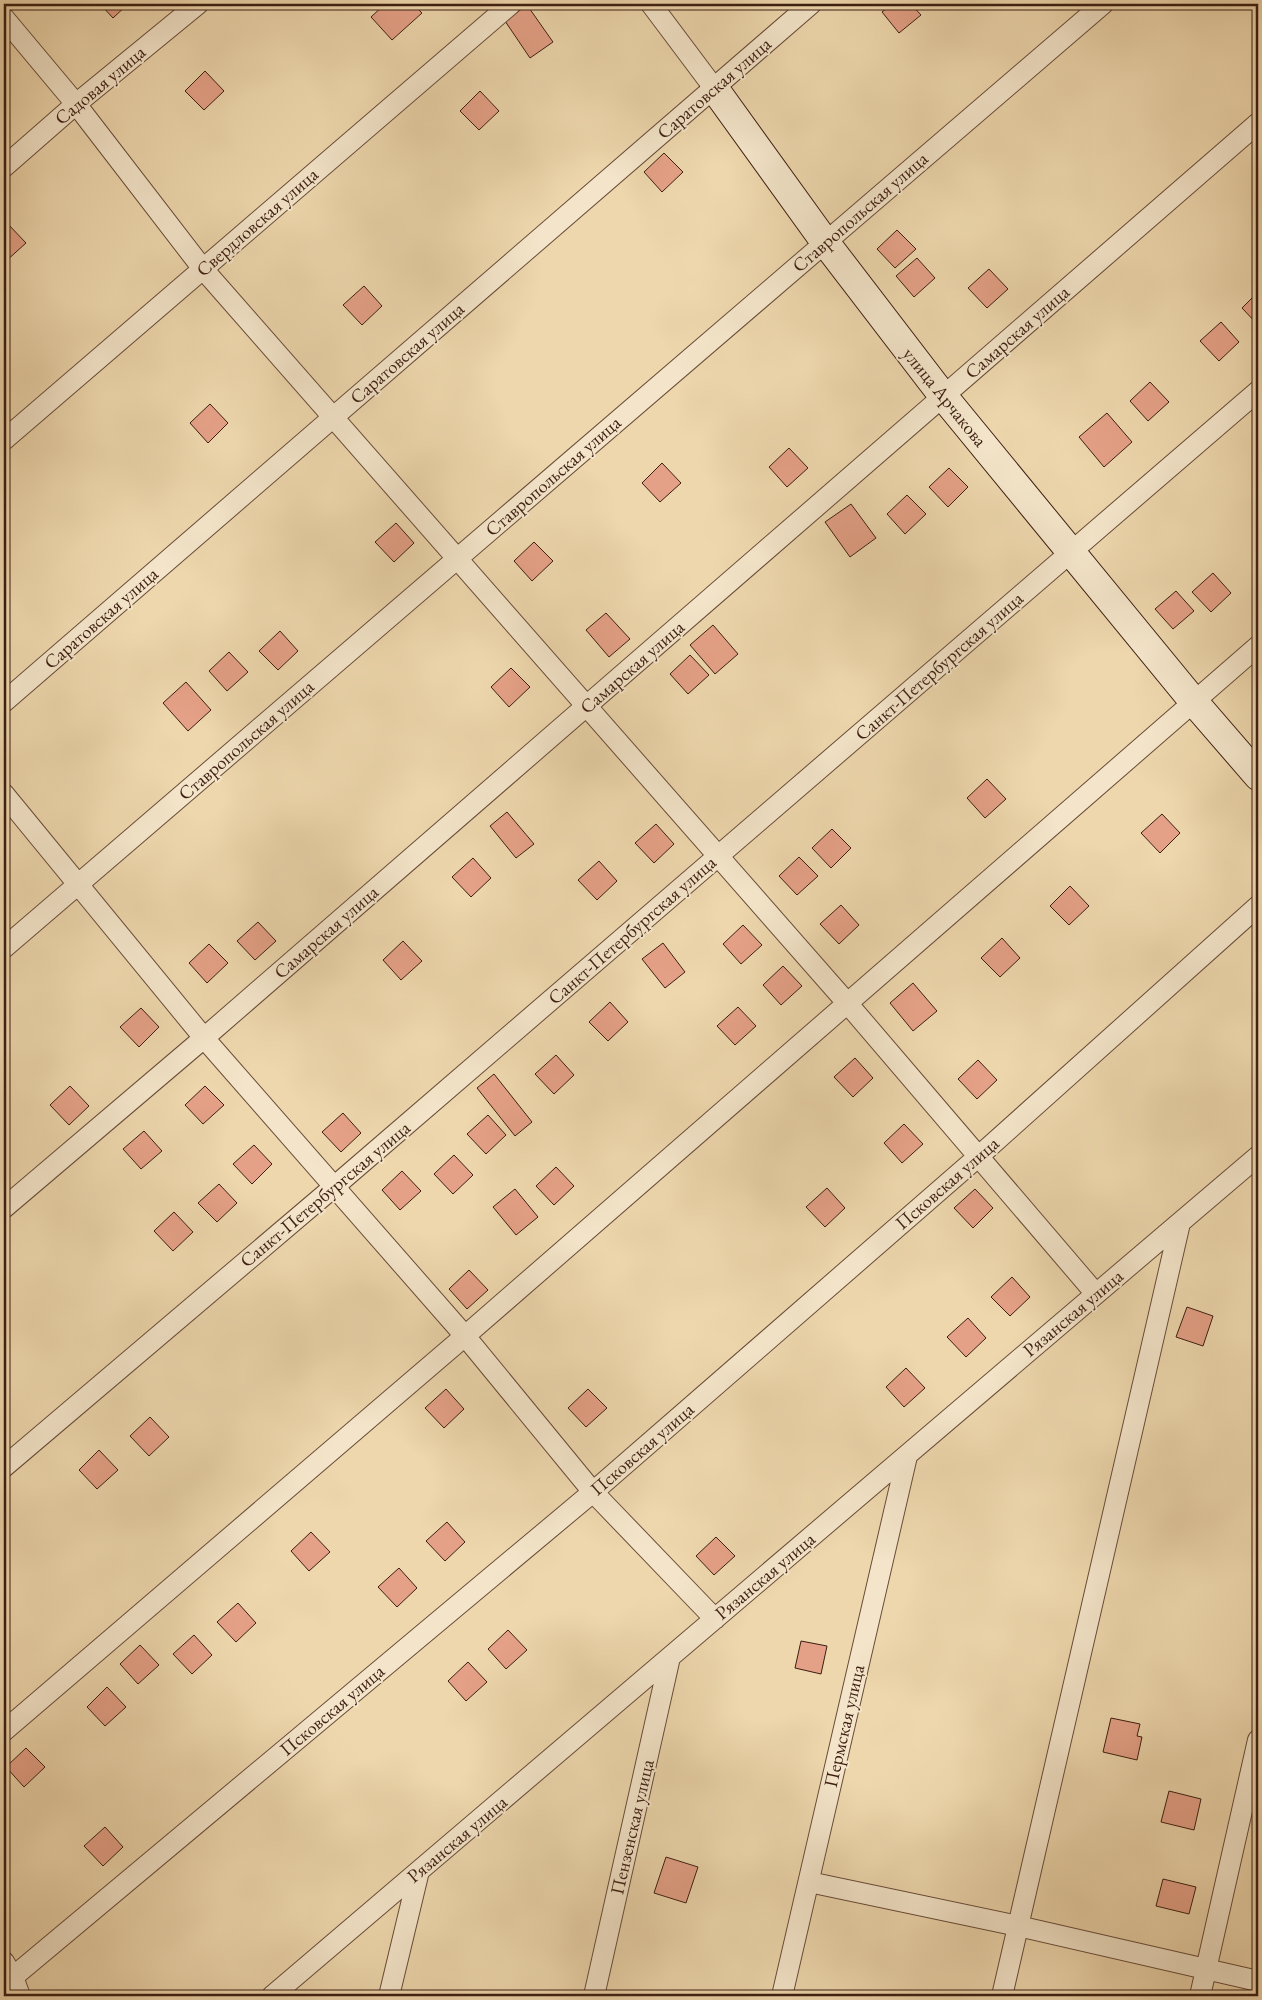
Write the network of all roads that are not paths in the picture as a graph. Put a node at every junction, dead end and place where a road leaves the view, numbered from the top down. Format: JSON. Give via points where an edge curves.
{"nodes":[{"id":1,"x":198,"y":4,"type":"edge"},
{"id":2,"x":511,"y":4,"type":"edge"},
{"id":3,"x":651,"y":4,"type":"edge"},
{"id":4,"x":811,"y":4,"type":"edge"},
{"id":5,"x":1103,"y":4,"type":"edge"},
{"id":6,"x":4,"y":18,"type":"edge"},
{"id":7,"x":714,"y":88,"type":"junction"},
{"id":8,"x":76,"y":104,"type":"junction"},
{"id":9,"x":1258,"y":123,"type":"edge"},
{"id":10,"x":4,"y":168,"type":"edge"},
{"id":11,"x":825,"y":242,"type":"junction"},
{"id":12,"x":203,"y":269,"type":"junction"},
{"id":13,"x":1258,"y":391,"type":"edge"},
{"id":14,"x":943,"y":396,"type":"junction"},
{"id":15,"x":333,"y":417,"type":"junction"},
{"id":16,"x":4,"y":440,"type":"edge"},
{"id":17,"x":1072,"y":552,"type":"junction"},
{"id":18,"x":458,"y":558,"type":"junction"},
{"id":19,"x":1258,"y":646,"type":"edge"},
{"id":20,"x":4,"y":702,"type":"edge"},
{"id":21,"x":1194,"y":702,"type":"junction"},
{"id":22,"x":587,"y":706,"type":"junction"},
{"id":23,"x":1258,"y":776,"type":"edge"},
{"id":24,"x":4,"y":794,"type":"edge"},
{"id":25,"x":718,"y":856,"type":"junction"},
{"id":26,"x":77,"y":885,"type":"junction"},
{"id":27,"x":1258,"y":906,"type":"edge"},
{"id":28,"x":4,"y":948,"type":"edge"},
{"id":29,"x":848,"y":1004,"type":"junction"},
{"id":30,"x":204,"y":1038,"type":"junction"},
{"id":31,"x":979,"y":1156,"type":"junction"},
{"id":32,"x":1258,"y":1156,"type":"edge"},
{"id":33,"x":335,"y":1186,"type":"junction"},
{"id":34,"x":4,"y":1208,"type":"edge"},
{"id":35,"x":1180,"y":1223,"type":"junction"},
{"id":36,"x":1096,"y":1294,"type":"junction"},
{"id":37,"x":465,"y":1336,"type":"junction"},
{"id":38,"x":907,"y":1456,"type":"junction"},
{"id":39,"x":4,"y":1467,"type":"edge"},
{"id":40,"x":593,"y":1492,"type":"junction"},
{"id":41,"x":714,"y":1619,"type":"junction"},
{"id":42,"x":670,"y":1657,"type":"junction"},
{"id":43,"x":4,"y":1731,"type":"edge"},
{"id":44,"x":1258,"y":1740,"type":"edge"},
{"id":45,"x":419,"y":1871,"type":"junction"},
{"id":46,"x":809,"y":1882,"type":"junction"},
{"id":47,"x":1018,"y":1926,"type":"junction"},
{"id":48,"x":1206,"y":1969,"type":"junction"},
{"id":49,"x":9,"y":1970,"type":"edge"},
{"id":50,"x":1258,"y":1981,"type":"edge"},
{"id":51,"x":20,"y":1996,"type":"edge"},
{"id":52,"x":272,"y":1996,"type":"edge"},
{"id":53,"x":389,"y":1996,"type":"edge"},
{"id":54,"x":594,"y":1996,"type":"edge"},
{"id":55,"x":782,"y":1996,"type":"edge"},
{"id":56,"x":1002,"y":1996,"type":"edge"},
{"id":57,"x":1200,"y":1996,"type":"edge"}],
"edges":[{"from":1,"to":8,"type":"street","name":"Садовая улица"},
{"from":2,"to":12,"type":"street","name":"Свердловская улица"},
{"from":3,"to":7,"type":"street","name":"улица Арчакова"},
{"from":4,"to":7,"type":"street","name":"Саратовская улица"},
{"from":5,"to":11,"type":"street","name":"Ставропольская улица"},
{"from":6,"to":8,"type":"street"},
{"from":7,"to":11,"type":"street","name":"улица Арчакова"},
{"from":7,"to":15,"type":"street","name":"Саратовская улица"},
{"from":8,"to":10,"type":"street","name":"Садовая улица"},
{"from":8,"to":12,"type":"street"},
{"from":9,"to":14,"type":"street","name":"Самарская улица"},
{"from":11,"to":14,"type":"street","name":"улица Арчакова"},
{"from":11,"to":18,"type":"street","name":"Ставропольская улица"},
{"from":12,"to":15,"type":"street"},
{"from":12,"to":16,"type":"street","name":"Свердловская улица"},
{"from":13,"to":17,"type":"street","name":"Санкт-Петербургская улица"},
{"from":14,"to":17,"type":"street","name":"улица Арчакова"},
{"from":14,"to":22,"type":"street","name":"Самарская улица"},
{"from":15,"to":18,"type":"street"},
{"from":15,"to":20,"type":"street","name":"Саратовская улица"},
{"from":17,"to":21,"type":"street","name":"улица Арчакова"},
{"from":17,"to":25,"type":"street","name":"Санкт-Петербургская улица"},
{"from":18,"to":22,"type":"street"},
{"from":18,"to":26,"type":"street","name":"Ставропольская улица"},
{"from":19,"to":21,"type":"street"},
{"from":21,"to":23,"type":"street","name":"улица Арчакова"},
{"from":21,"to":29,"type":"street"},
{"from":22,"to":25,"type":"street"},
{"from":22,"to":30,"type":"street","name":"Самарская улица"},
{"from":24,"to":26,"type":"street"},
{"from":25,"to":29,"type":"street"},
{"from":25,"to":33,"type":"street","name":"Санкт-Петербургская улица"},
{"from":26,"to":28,"type":"street","name":"Ставропольская улица"},
{"from":26,"to":30,"type":"street"},
{"from":27,"to":31,"type":"street","name":"Псковская улица"},
{"from":29,"to":31,"type":"street"},
{"from":29,"to":37,"type":"street"},
{"from":30,"to":33,"type":"street"},
{"from":30,"to":34,"type":"street","name":"Самарская улица"},
{"from":31,"to":36,"type":"street"},
{"from":31,"to":40,"type":"street","name":"Псковская улица"},
{"from":32,"to":35,"type":"street","name":"Рязанская улица"},
{"from":33,"to":37,"type":"street"},
{"from":33,"to":39,"type":"street","name":"Санкт-Петербургская улица"},
{"from":35,"to":36,"type":"street","name":"Рязанская улица"},
{"from":35,"to":47,"type":"street"},
{"from":36,"to":38,"type":"street","name":"Рязанская улица"},
{"from":37,"to":40,"type":"street"},
{"from":37,"to":43,"type":"street"},
{"from":38,"to":41,"type":"street","name":"Рязанская улица"},
{"from":38,"to":46,"type":"street","name":"Пермская улица"},
{"from":40,"to":41,"type":"street"},
{"from":40,"to":49,"type":"street","name":"Псковская улица"},
{"from":41,"to":42,"type":"street","name":"Рязанская улица"},
{"from":42,"to":45,"type":"street","name":"Рязанская улица"},
{"from":42,"to":54,"type":"street","name":"Пензенская улица"},
{"from":44,"to":48,"type":"street"},
{"from":45,"to":52,"type":"street","name":"Рязанская улица"},
{"from":45,"to":53,"type":"street"},
{"from":46,"to":47,"type":"street"},
{"from":46,"to":55,"type":"street","name":"Пермская улица"},
{"from":47,"to":48,"type":"street"},
{"from":47,"to":56,"type":"street"},
{"from":48,"to":50,"type":"street"},
{"from":48,"to":57,"type":"street"},
{"from":49,"to":51,"type":"street"}]}
